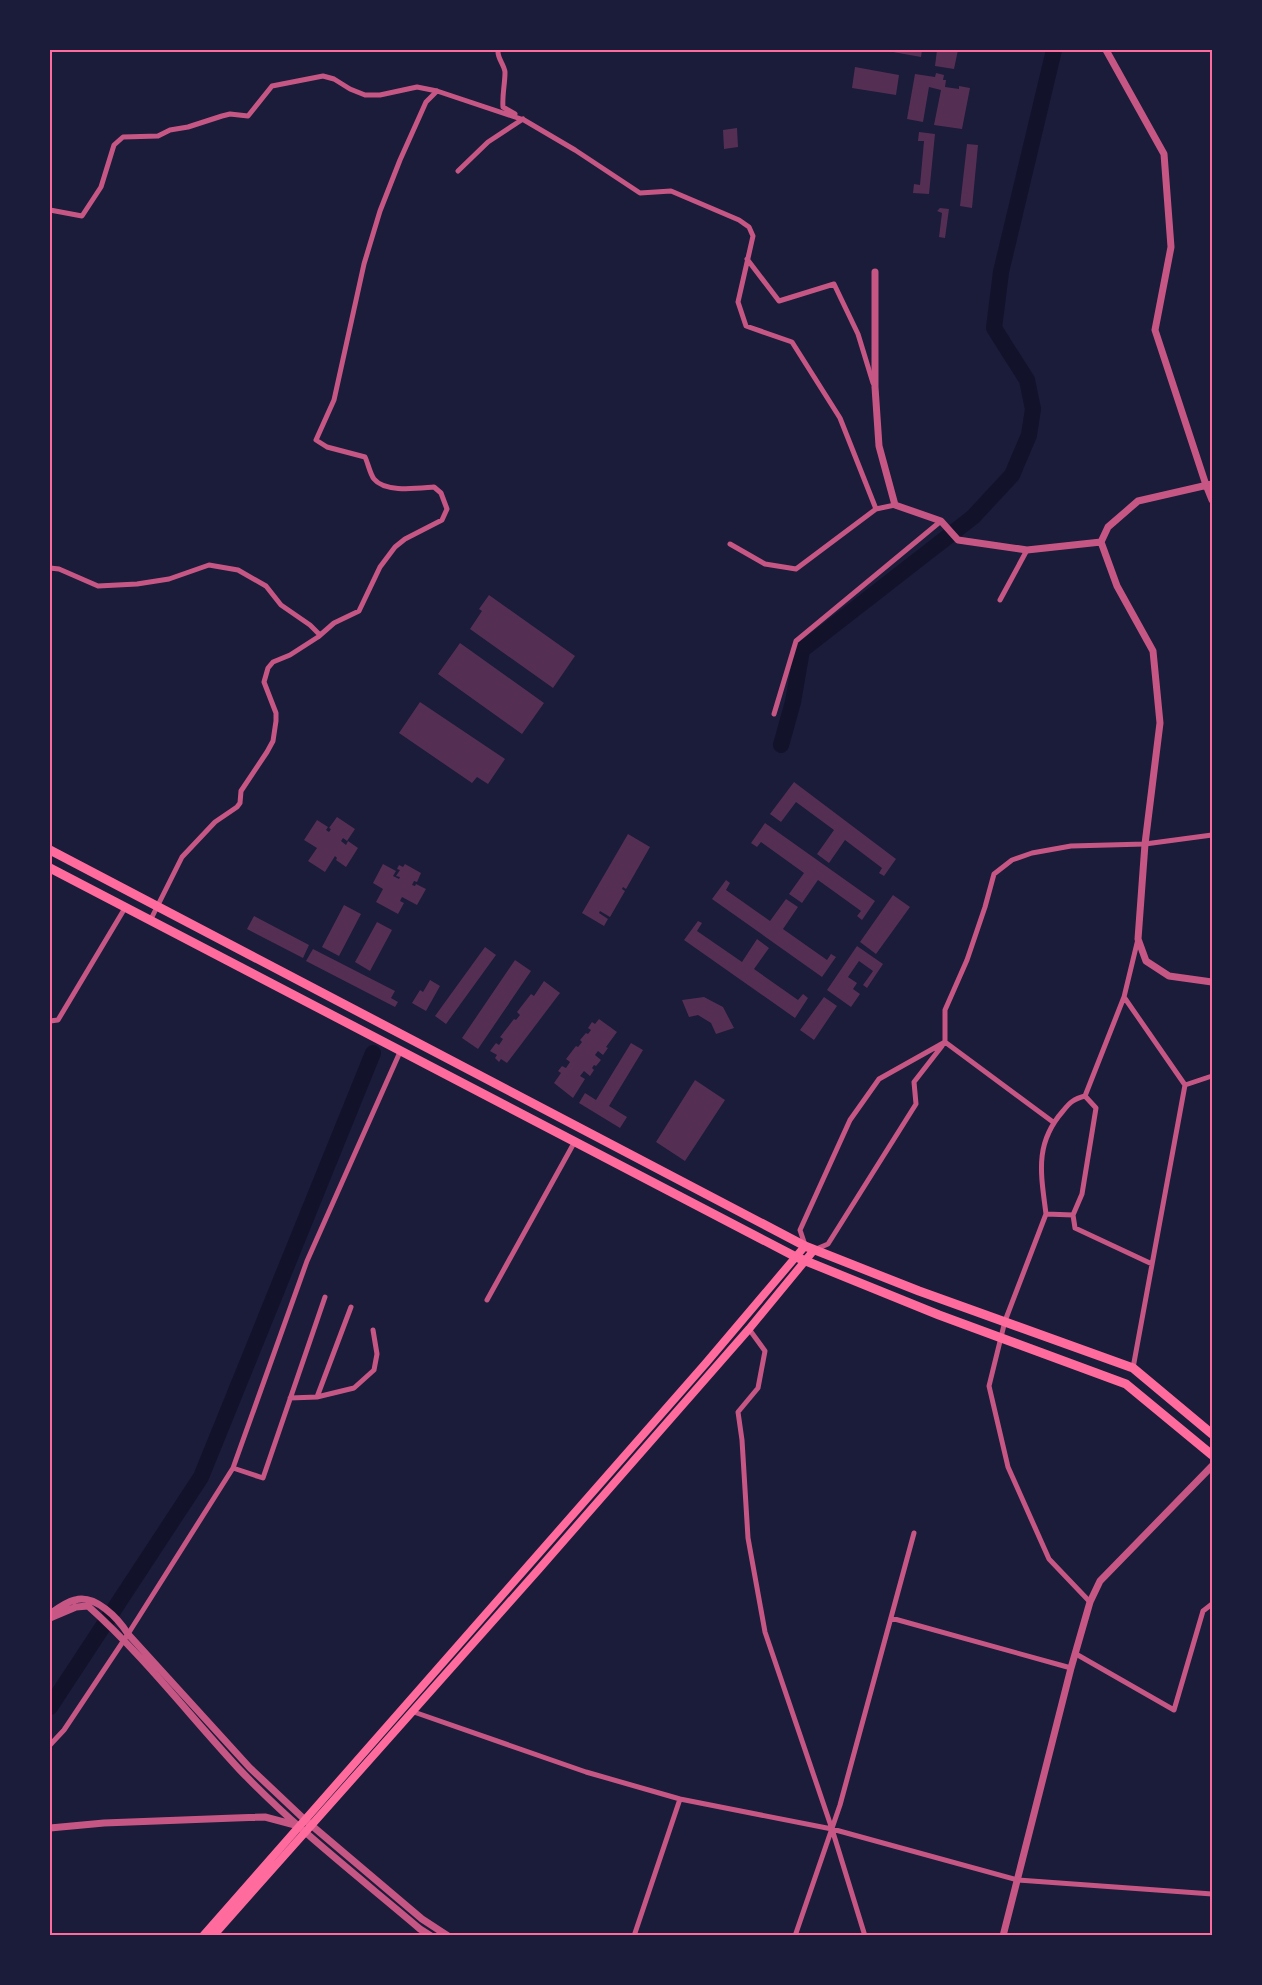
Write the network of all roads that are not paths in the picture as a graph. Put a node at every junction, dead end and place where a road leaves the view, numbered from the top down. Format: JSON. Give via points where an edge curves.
{"nodes":[{"id":1,"x":498,"y":50,"type":"edge"},
{"id":2,"x":1106,"y":50,"type":"edge"},
{"id":3,"x":437,"y":91,"type":"junction"},
{"id":4,"x":524,"y":120,"type":"junction"},
{"id":5,"x":458,"y":171,"type":"dead end"},
{"id":6,"x":50,"y":210,"type":"edge"},
{"id":7,"x":747,"y":259,"type":"junction"},
{"id":8,"x":875,"y":272,"type":"dead end"},
{"id":9,"x":874,"y":387,"type":"junction"},
{"id":10,"x":1209,"y":485,"type":"edge"},
{"id":11,"x":1212,"y":500,"type":"edge"},
{"id":12,"x":895,"y":505,"type":"junction"},
{"id":13,"x":876,"y":509,"type":"junction"},
{"id":14,"x":941,"y":521,"type":"junction"},
{"id":15,"x":1101,"y":542,"type":"junction"},
{"id":16,"x":730,"y":544,"type":"dead end"},
{"id":17,"x":1027,"y":550,"type":"junction"},
{"id":18,"x":50,"y":568,"type":"edge"},
{"id":19,"x":1000,"y":600,"type":"dead end"},
{"id":20,"x":320,"y":635,"type":"junction"},
{"id":21,"x":774,"y":714,"type":"dead end"},
{"id":22,"x":1212,"y":835,"type":"edge"},
{"id":23,"x":1145,"y":844,"type":"junction"},
{"id":24,"x":50,"y":850,"type":"edge"},
{"id":25,"x":50,"y":868,"type":"edge"},
{"id":26,"x":157,"y":907,"type":"junction"},
{"id":27,"x":125,"y":908,"type":"junction"},
{"id":28,"x":150,"y":921,"type":"junction"},
{"id":29,"x":1138,"y":939,"type":"junction"},
{"id":30,"x":1212,"y":982,"type":"edge"},
{"id":31,"x":1124,"y":998,"type":"junction"},
{"id":32,"x":50,"y":1022,"type":"edge"},
{"id":33,"x":945,"y":1042,"type":"junction"},
{"id":34,"x":400,"y":1052,"type":"junction"},
{"id":35,"x":1212,"y":1076,"type":"edge"},
{"id":36,"x":1185,"y":1085,"type":"junction"},
{"id":37,"x":1085,"y":1096,"type":"junction"},
{"id":38,"x":1053,"y":1122,"type":"junction"},
{"id":39,"x":574,"y":1143,"type":"junction"},
{"id":40,"x":1046,"y":1214,"type":"junction"},
{"id":41,"x":1072,"y":1215,"type":"junction"},
{"id":42,"x":810,"y":1248,"type":"junction"},
{"id":43,"x":801,"y":1259,"type":"junction"},
{"id":44,"x":1152,"y":1263,"type":"junction"},
{"id":45,"x":325,"y":1297,"type":"dead end"},
{"id":46,"x":488,"y":1300,"type":"dead end"},
{"id":47,"x":351,"y":1307,"type":"dead end"},
{"id":48,"x":1005,"y":1321,"type":"junction"},
{"id":49,"x":749,"y":1329,"type":"junction"},
{"id":50,"x":373,"y":1330,"type":"dead end"},
{"id":51,"x":1000,"y":1338,"type":"junction"},
{"id":52,"x":1133,"y":1368,"type":"junction"},
{"id":53,"x":317,"y":1397,"type":"junction"},
{"id":54,"x":290,"y":1398,"type":"junction"},
{"id":55,"x":1212,"y":1434,"type":"edge"},
{"id":56,"x":1212,"y":1455,"type":"edge"},
{"id":57,"x":1212,"y":1466,"type":"edge"},
{"id":58,"x":233,"y":1468,"type":"junction"},
{"id":59,"x":914,"y":1533,"type":"dead end"},
{"id":60,"x":1090,"y":1602,"type":"junction"},
{"id":61,"x":90,"y":1603,"type":"junction"},
{"id":62,"x":1212,"y":1604,"type":"edge"},
{"id":63,"x":50,"y":1614,"type":"edge"},
{"id":64,"x":50,"y":1618,"type":"edge"},
{"id":65,"x":891,"y":1618,"type":"junction"},
{"id":66,"x":125,"y":1637,"type":"junction"},
{"id":67,"x":1076,"y":1654,"type":"junction"},
{"id":68,"x":1071,"y":1668,"type":"junction"},
{"id":69,"x":405,"y":1707,"type":"junction"},
{"id":70,"x":413,"y":1712,"type":"junction"},
{"id":71,"x":50,"y":1745,"type":"edge"},
{"id":72,"x":680,"y":1799,"type":"junction"},
{"id":73,"x":305,"y":1825,"type":"junction"},
{"id":74,"x":50,"y":1828,"type":"edge"},
{"id":75,"x":832,"y":1829,"type":"junction"},
{"id":76,"x":1018,"y":1880,"type":"junction"},
{"id":77,"x":1212,"y":1894,"type":"edge"},
{"id":78,"x":203,"y":1935,"type":"edge"},
{"id":79,"x":213,"y":1935,"type":"edge"},
{"id":80,"x":431,"y":1935,"type":"edge"},
{"id":81,"x":448,"y":1935,"type":"edge"},
{"id":82,"x":634,"y":1935,"type":"edge"},
{"id":83,"x":795,"y":1935,"type":"edge"},
{"id":84,"x":865,"y":1935,"type":"edge"},
{"id":85,"x":1003,"y":1935,"type":"edge"}],
"edges":[{"from":1,"to":4,"type":"street","via":[[505,70],[503,107]]},
{"from":2,"to":10,"type":"street","via":[[1164,154],[1171,247],[1155,330]]},
{"from":3,"to":4,"type":"street"},
{"from":3,"to":6,"type":"street","via":[[417,87],[365,95],[323,76],[276,85],[248,116],[230,114],[158,136],[118,140],[101,187],[82,216]]},
{"from":3,"to":20,"type":"street","via":[[426,102],[380,212],[364,264],[334,400],[315,440],[365,457],[374,479],[381,484],[402,489],[434,487],[441,493],[446,514],[395,547],[359,611]]},
{"from":4,"to":5,"type":"street","via":[[488,142]]},
{"from":4,"to":7,"type":"street","via":[[640,193],[671,191],[739,219],[753,236]]},
{"from":7,"to":9,"type":"street","via":[[779,301],[834,284],[858,334]]},
{"from":7,"to":13,"type":"street","via":[[738,302],[746,326],[792,342],[840,418]]},
{"from":8,"to":9,"type":"street"},
{"from":9,"to":12,"type":"street","via":[[879,446]]},
{"from":10,"to":11,"type":"street"},
{"from":10,"to":15,"type":"street","via":[[1138,501],[1108,527]]},
{"from":12,"to":13,"type":"street"},
{"from":12,"to":14,"type":"street"},
{"from":13,"to":16,"type":"street","via":[[796,569],[765,564]]},
{"from":14,"to":17,"type":"street","via":[[958,540]]},
{"from":14,"to":21,"type":"street","via":[[796,642]]},
{"from":15,"to":17,"type":"street"},
{"from":15,"to":23,"type":"street","via":[[1117,586],[1153,651],[1160,723]]},
{"from":17,"to":19,"type":"street"},
{"from":18,"to":20,"type":"street","via":[[104,586],[169,579],[209,565],[238,570],[266,586],[281,605]]},
{"from":20,"to":26,"type":"street","via":[[268,668],[264,682],[276,713],[273,741],[241,791],[237,807],[215,822],[182,856]]},
{"from":22,"to":23,"type":"street"},
{"from":23,"to":29,"type":"street"},
{"from":23,"to":33,"type":"street","via":[[1071,846],[1032,853],[1012,860],[994,874],[967,960],[945,1010]]},
{"from":24,"to":26,"type":"highway"},
{"from":25,"to":27,"type":"highway"},
{"from":26,"to":28,"type":"street"},
{"from":26,"to":42,"type":"highway"},
{"from":27,"to":28,"type":"highway"},
{"from":27,"to":32,"type":"street","via":[[58,1020]]},
{"from":28,"to":34,"type":"highway"},
{"from":29,"to":30,"type":"street","via":[[1146,961],[1169,976]]},
{"from":29,"to":31,"type":"street"},
{"from":31,"to":36,"type":"street"},
{"from":31,"to":37,"type":"street"},
{"from":33,"to":38,"type":"street"},
{"from":33,"to":42,"type":"street","via":[[914,1082],[916,1104],[828,1244]]},
{"from":33,"to":42,"type":"street","via":[[879,1079],[850,1120],[800,1230]]},
{"from":34,"to":39,"type":"highway"},
{"from":34,"to":58,"type":"street","via":[[307,1261]]},
{"from":35,"to":36,"type":"street"},
{"from":36,"to":44,"type":"street"},
{"from":37,"to":38,"type":"street","via":[[1074,1099]]},
{"from":37,"to":41,"type":"street","via":[[1096,1108],[1082,1194]]},
{"from":38,"to":40,"type":"street","via":[[1041,1149]]},
{"from":39,"to":43,"type":"highway"},
{"from":39,"to":46,"type":"street"},
{"from":40,"to":41,"type":"street"},
{"from":40,"to":48,"type":"street"},
{"from":41,"to":44,"type":"street","via":[[1075,1228]]},
{"from":42,"to":43,"type":"main road"},
{"from":42,"to":48,"type":"highway"},
{"from":43,"to":49,"type":"main road"},
{"from":43,"to":51,"type":"highway"},
{"from":43,"to":69,"type":"main road"},
{"from":44,"to":52,"type":"street"},
{"from":45,"to":54,"type":"street"},
{"from":47,"to":53,"type":"street"},
{"from":48,"to":51,"type":"street"},
{"from":48,"to":52,"type":"highway"},
{"from":49,"to":70,"type":"main road"},
{"from":49,"to":75,"type":"street","via":[[765,1351],[758,1388],[738,1412],[748,1538],[765,1632]]},
{"from":50,"to":53,"type":"street","via":[[375,1370],[354,1388]]},
{"from":51,"to":56,"type":"highway","via":[[1126,1384]]},
{"from":51,"to":60,"type":"street","via":[[989,1386],[1008,1467],[1049,1559]]},
{"from":52,"to":55,"type":"highway"},
{"from":53,"to":54,"type":"street"},
{"from":54,"to":58,"type":"street","via":[[263,1478]]},
{"from":57,"to":60,"type":"street","via":[[1100,1581]]},
{"from":58,"to":66,"type":"street"},
{"from":59,"to":65,"type":"street"},
{"from":60,"to":67,"type":"street"},
{"from":61,"to":63,"type":"street","via":[[75,1599]]},
{"from":61,"to":64,"type":"street"},
{"from":61,"to":66,"type":"street"},
{"from":61,"to":66,"type":"street","via":[[122,1623]]},
{"from":62,"to":67,"type":"street","via":[[1203,1611],[1174,1710]]},
{"from":65,"to":68,"type":"street"},
{"from":65,"to":75,"type":"street"},
{"from":66,"to":71,"type":"street"},
{"from":66,"to":73,"type":"street"},
{"from":67,"to":68,"type":"street"},
{"from":68,"to":76,"type":"street"},
{"from":69,"to":70,"type":"street"},
{"from":69,"to":73,"type":"main road"},
{"from":70,"to":72,"type":"street","via":[[586,1772]]},
{"from":70,"to":73,"type":"main road"},
{"from":72,"to":75,"type":"street"},
{"from":72,"to":82,"type":"street"},
{"from":73,"to":74,"type":"street","via":[[265,1817],[104,1822]]},
{"from":73,"to":78,"type":"main road"},
{"from":73,"to":79,"type":"main road"},
{"from":73,"to":80,"type":"street"},
{"from":73,"to":81,"type":"street","via":[[422,1919]]},
{"from":75,"to":76,"type":"street"},
{"from":75,"to":83,"type":"street"},
{"from":75,"to":84,"type":"street"},
{"from":76,"to":77,"type":"street"},
{"from":76,"to":85,"type":"street"}]}
